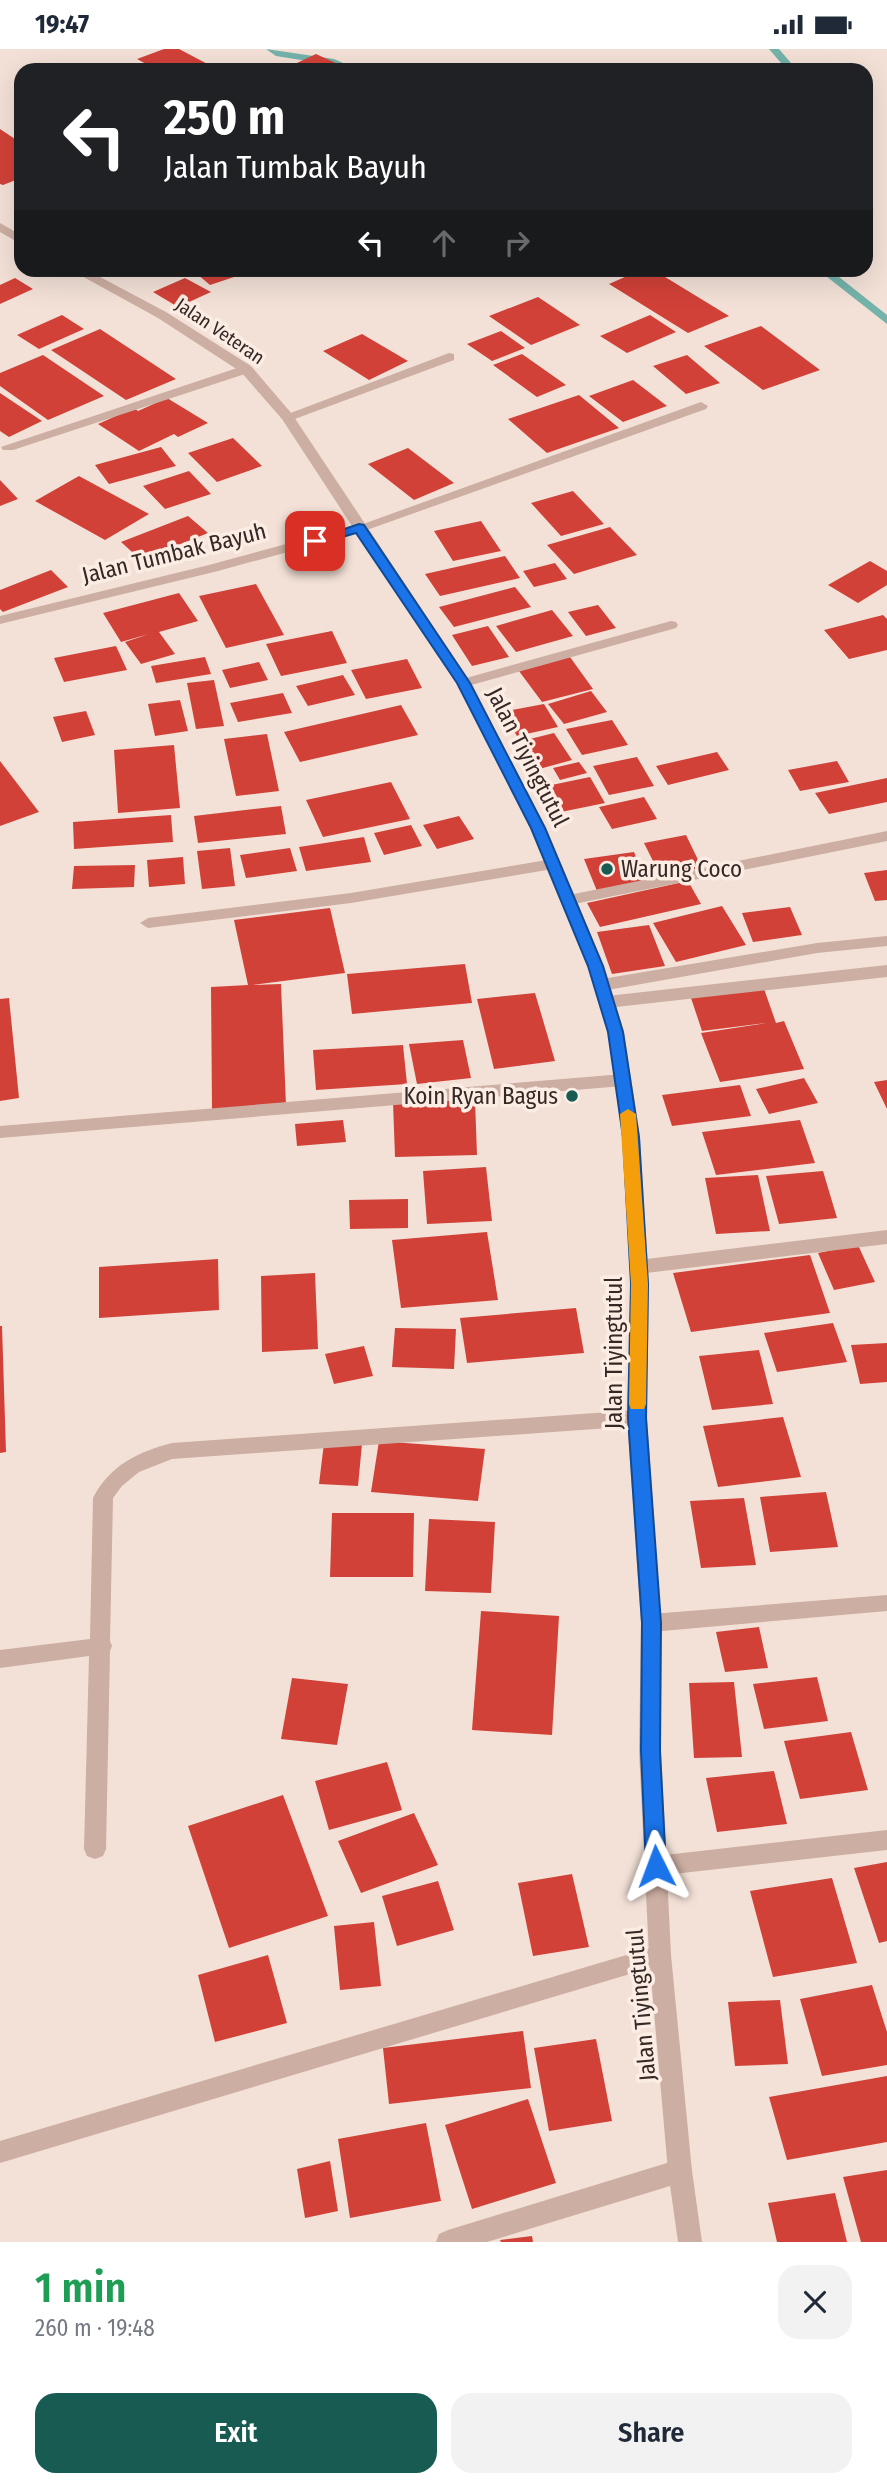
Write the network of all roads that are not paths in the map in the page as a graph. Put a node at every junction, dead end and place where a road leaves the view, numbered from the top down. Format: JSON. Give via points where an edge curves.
{"nodes":[{"id":1,"x":90,"y":277,"type":"edge"},
{"id":2,"x":449,"y":358,"type":"dead end"},
{"id":3,"x":246,"y":369,"type":"junction"},
{"id":4,"x":701,"y":406,"type":"dead end"},
{"id":5,"x":287,"y":417,"type":"junction"},
{"id":6,"x":8,"y":447,"type":"dead end"},
{"id":7,"x":359,"y":528,"type":"junction"},
{"id":8,"x":0,"y":620,"type":"edge"},
{"id":9,"x":670,"y":625,"type":"dead end"},
{"id":10,"x":464,"y":683,"type":"junction"},
{"id":11,"x":887,"y":836,"type":"edge"},
{"id":12,"x":553,"y":864,"type":"junction"},
{"id":13,"x":569,"y":900,"type":"junction"},
{"id":14,"x":148,"y":923,"type":"dead end"},
{"id":15,"x":887,"y":941,"type":"edge"},
{"id":16,"x":887,"y":971,"type":"edge"},
{"id":17,"x":605,"y":994,"type":"junction"},
{"id":18,"x":623,"y":1080,"type":"junction"},
{"id":19,"x":0,"y":1132,"type":"edge"},
{"id":20,"x":887,"y":1237,"type":"edge"},
{"id":21,"x":638,"y":1266,"type":"junction"},
{"id":22,"x":637,"y":1418,"type":"junction"},
{"id":23,"x":887,"y":1603,"type":"edge"},
{"id":24,"x":651,"y":1623,"type":"junction"},
{"id":25,"x":102,"y":1646,"type":"junction"},
{"id":26,"x":0,"y":1659,"type":"edge"},
{"id":27,"x":887,"y":1840,"type":"edge"},
{"id":28,"x":95,"y":1849,"type":"dead end"},
{"id":29,"x":656,"y":1866,"type":"junction"},
{"id":30,"x":660,"y":1955,"type":"junction"},
{"id":31,"x":0,"y":2152,"type":"edge"},
{"id":32,"x":680,"y":2171,"type":"junction"},
{"id":33,"x":447,"y":2242,"type":"edge"},
{"id":34,"x":690,"y":2242,"type":"edge"}],
"edges":[{"from":1,"to":3,"type":"street","name":"Jalan Veteran","via":[[162,315]]},
{"from":2,"to":5,"type":"street"},
{"from":3,"to":5,"type":"street","name":"Jalan Veteran"},
{"from":3,"to":6,"type":"street"},
{"from":4,"to":7,"type":"street","name":"Jalan Tumbak Bayuh"},
{"from":5,"to":7,"type":"street","name":"Jalan Veteran"},
{"from":7,"to":8,"type":"street","name":"Jalan Tumbak Bayuh"},
{"from":7,"to":10,"type":"street","name":"Jalan Tiyingtutul"},
{"from":9,"to":10,"type":"street"},
{"from":10,"to":12,"type":"street","name":"Jalan Tiyingtutul"},
{"from":11,"to":13,"type":"street"},
{"from":12,"to":13,"type":"street","name":"Jalan Tiyingtutul"},
{"from":12,"to":14,"type":"street","via":[[351,898]]},
{"from":13,"to":17,"type":"street","name":"Jalan Tiyingtutul"},
{"from":15,"to":17,"type":"street","via":[[817,948]]},
{"from":16,"to":17,"type":"street"},
{"from":17,"to":18,"type":"street","name":"Jalan Tiyingtutul"},
{"from":18,"to":19,"type":"street"},
{"from":18,"to":21,"type":"street","name":"Jalan Tiyingtutul"},
{"from":20,"to":21,"type":"street"},
{"from":21,"to":22,"type":"street","name":"Jalan Tiyingtutul"},
{"from":22,"to":24,"type":"street","name":"Jalan Tiyingtutul"},
{"from":22,"to":25,"type":"street","via":[[150,1456],[121,1475],[103,1498]]},
{"from":23,"to":24,"type":"street"},
{"from":24,"to":29,"type":"street","name":"Jalan Tiyingtutul","via":[[650,1751]]},
{"from":25,"to":26,"type":"street"},
{"from":25,"to":28,"type":"street"},
{"from":27,"to":29,"type":"street"},
{"from":29,"to":30,"type":"street","name":"Jalan Tiyingtutul"},
{"from":30,"to":31,"type":"street"},
{"from":30,"to":32,"type":"street","name":"Jalan Tiyingtutul"},
{"from":32,"to":33,"type":"street"},
{"from":32,"to":34,"type":"street","name":"Jalan Tiyingtutul"}]}
